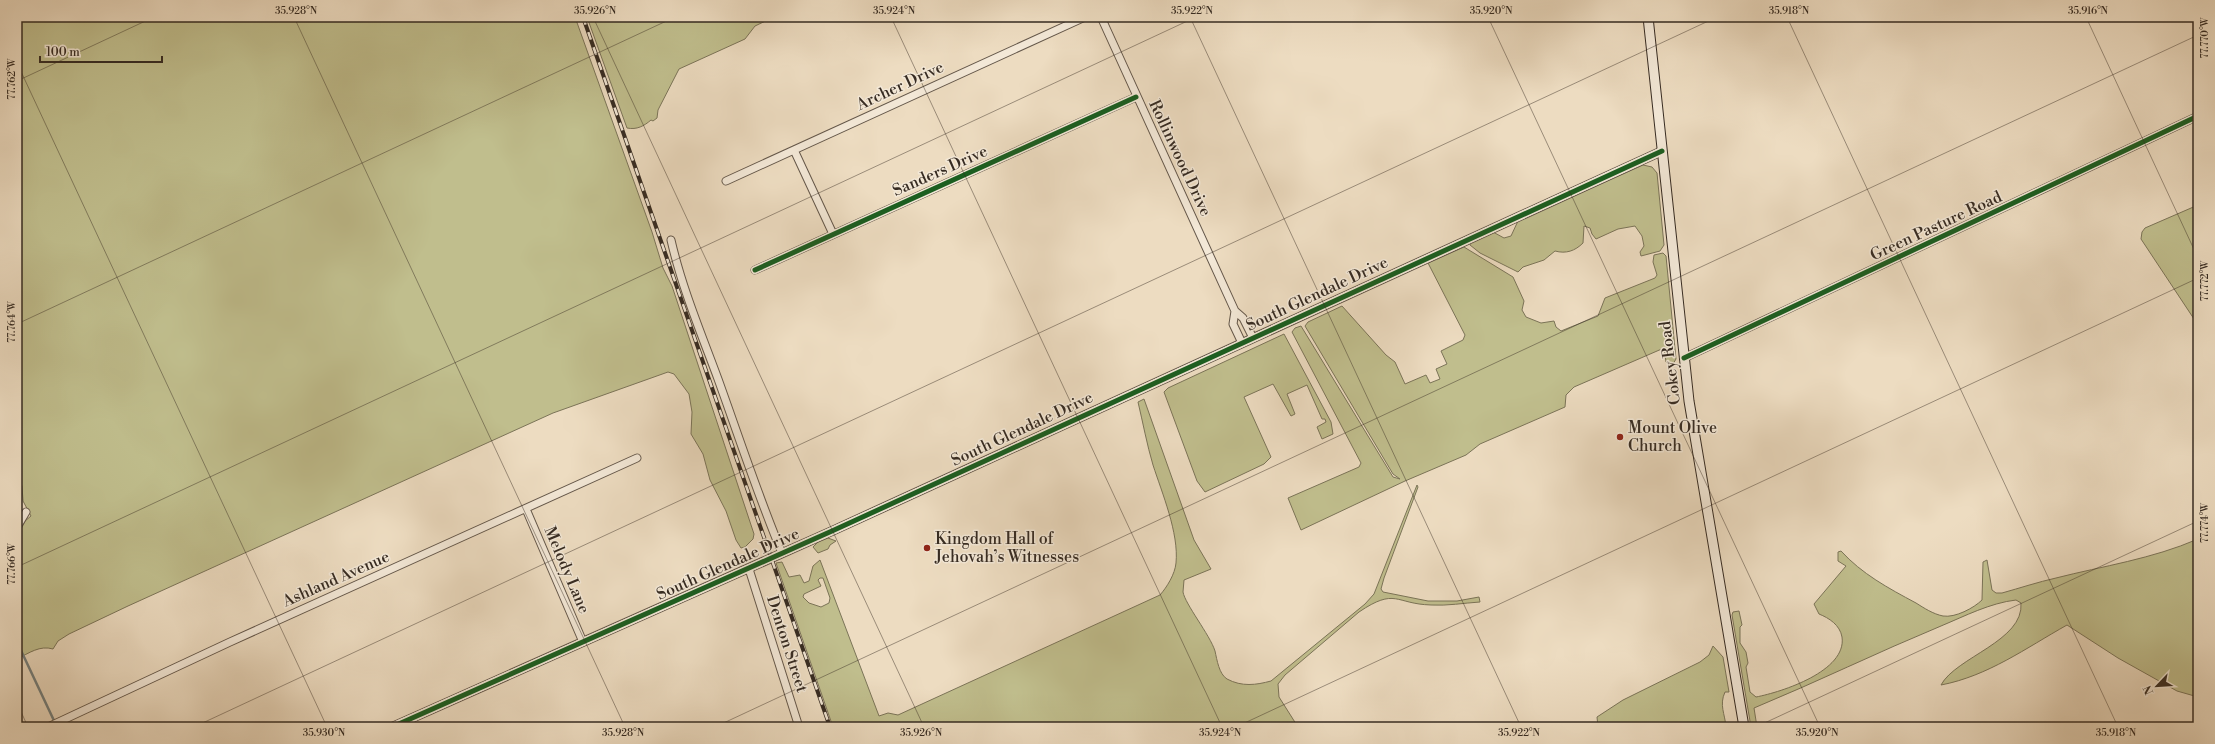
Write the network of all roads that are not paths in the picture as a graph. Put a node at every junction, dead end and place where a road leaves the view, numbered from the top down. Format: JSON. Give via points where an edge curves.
{"nodes":[{"id":1,"x":1085,"y":17,"type":"edge"},
{"id":2,"x":1101,"y":17,"type":"edge"},
{"id":3,"x":1648,"y":17,"type":"edge"},
{"id":4,"x":1136,"y":96,"type":"junction"},
{"id":5,"x":2198,"y":116,"type":"edge"},
{"id":6,"x":794,"y":150,"type":"junction"},
{"id":7,"x":1662,"y":151,"type":"junction"},
{"id":8,"x":726,"y":181,"type":"dead end"},
{"id":9,"x":833,"y":234,"type":"junction"},
{"id":10,"x":671,"y":240,"type":"dead end"},
{"id":11,"x":755,"y":270,"type":"dead end"},
{"id":12,"x":1235,"y":311,"type":"junction"},
{"id":13,"x":1253,"y":338,"type":"junction"},
{"id":14,"x":1242,"y":343,"type":"junction"},
{"id":15,"x":1684,"y":358,"type":"junction"},
{"id":16,"x":637,"y":458,"type":"dead end"},
{"id":17,"x":526,"y":509,"type":"junction"},
{"id":18,"x":26,"y":512,"type":"dead end"},
{"id":19,"x":17,"y":527,"type":"edge"},
{"id":20,"x":782,"y":553,"type":"junction"},
{"id":21,"x":749,"y":569,"type":"junction"},
{"id":22,"x":583,"y":642,"type":"junction"},
{"id":23,"x":48,"y":727,"type":"edge"},
{"id":24,"x":392,"y":727,"type":"edge"},
{"id":25,"x":799,"y":727,"type":"edge"},
{"id":26,"x":1744,"y":727,"type":"edge"}],
"edges":[{"from":1,"to":6,"type":"street","name":"Archer Drive"},
{"from":2,"to":4,"type":"street","name":"Rollinwood Drive"},
{"from":3,"to":7,"type":"main road","name":"Cokey Road"},
{"from":4,"to":9,"type":"street","name":"Sanders Drive"},
{"from":4,"to":12,"type":"street","name":"Rollinwood Drive"},
{"from":5,"to":15,"type":"street","name":"Green Pasture Road"},
{"from":6,"to":8,"type":"street","name":"Archer Drive"},
{"from":6,"to":9,"type":"street"},
{"from":7,"to":13,"type":"street","name":"South Glendale Drive"},
{"from":7,"to":15,"type":"main road","name":"Cokey Road"},
{"from":9,"to":11,"type":"street","name":"Sanders Drive"},
{"from":10,"to":20,"type":"street","via":[[680,275],[765,513]]},
{"from":12,"to":13,"type":"street","name":"Rollinwood Drive","via":[[1243,318]]},
{"from":12,"to":14,"type":"street","name":"Rollinwood Drive","via":[[1233,324]]},
{"from":13,"to":14,"type":"street","name":"South Glendale Drive"},
{"from":14,"to":20,"type":"street","name":"South Glendale Drive"},
{"from":15,"to":26,"type":"main road","name":"Cokey Road","via":[[1699,464]]},
{"from":16,"to":17,"type":"street","name":"Ashland Avenue"},
{"from":17,"to":22,"type":"street","name":"Melody Lane"},
{"from":17,"to":23,"type":"street","name":"Ashland Avenue"},
{"from":18,"to":19,"type":"street"},
{"from":20,"to":21,"type":"street","name":"South Glendale Drive"},
{"from":21,"to":22,"type":"street","name":"South Glendale Drive"},
{"from":21,"to":25,"type":"street","name":"Denton Street"},
{"from":22,"to":24,"type":"street","name":"South Glendale Drive"}]}
